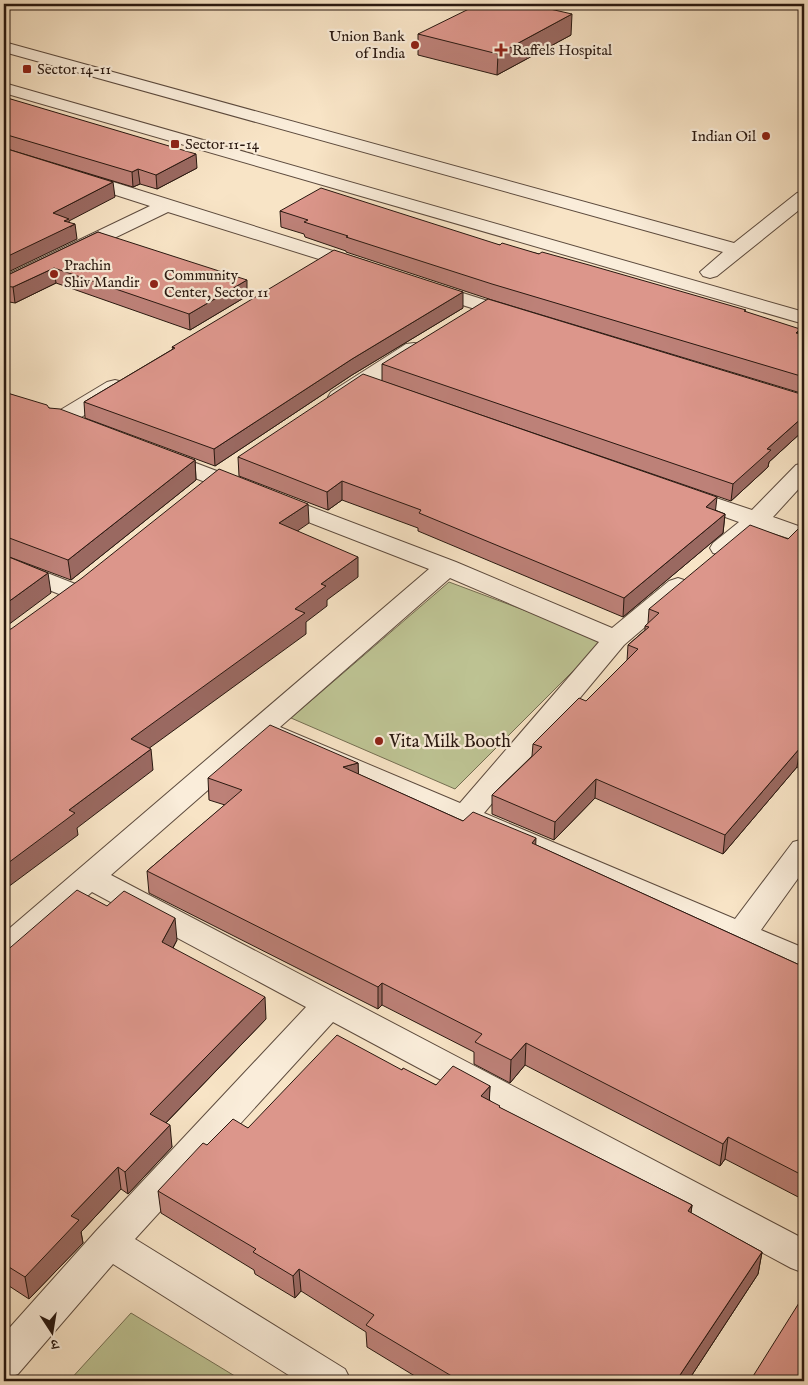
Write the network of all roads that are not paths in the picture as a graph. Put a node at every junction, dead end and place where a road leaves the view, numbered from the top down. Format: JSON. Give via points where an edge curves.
{"nodes":[{"id":1,"x":4,"y":48,"type":"edge"},
{"id":2,"x":4,"y":71,"type":"edge"},
{"id":3,"x":4,"y":88,"type":"edge"},
{"id":4,"x":58,"y":171,"type":"edge"},
{"id":5,"x":804,"y":197,"type":"edge"},
{"id":6,"x":168,"y":205,"type":"junction"},
{"id":7,"x":595,"y":240,"type":"dead end"},
{"id":8,"x":737,"y":250,"type":"junction"},
{"id":9,"x":332,"y":256,"type":"junction"},
{"id":10,"x":4,"y":263,"type":"edge"},
{"id":11,"x":691,"y":267,"type":"dead end"},
{"id":12,"x":307,"y":271,"type":"edge"},
{"id":13,"x":27,"y":272,"type":"junction"},
{"id":14,"x":380,"y":272,"type":"edge"},
{"id":15,"x":710,"y":272,"type":"junction"},
{"id":16,"x":729,"y":278,"type":"dead end"},
{"id":17,"x":408,"y":281,"type":"edge"},
{"id":18,"x":4,"y":284,"type":"edge"},
{"id":19,"x":484,"y":306,"type":"junction"},
{"id":20,"x":804,"y":318,"type":"edge"},
{"id":21,"x":531,"y":320,"type":"edge"},
{"id":22,"x":459,"y":321,"type":"edge"},
{"id":23,"x":434,"y":336,"type":"edge"},
{"id":24,"x":128,"y":379,"type":"edge"},
{"id":25,"x":361,"y":382,"type":"junction"},
{"id":26,"x":389,"y":392,"type":"edge"},
{"id":27,"x":321,"y":409,"type":"edge"},
{"id":28,"x":36,"y":410,"type":"edge"},
{"id":29,"x":60,"y":420,"type":"junction"},
{"id":30,"x":88,"y":430,"type":"edge"},
{"id":31,"x":134,"y":447,"type":"edge"},
{"id":32,"x":241,"y":462,"type":"edge"},
{"id":33,"x":804,"y":470,"type":"edge"},
{"id":34,"x":217,"y":478,"type":"junction"},
{"id":35,"x":662,"y":487,"type":"edge"},
{"id":36,"x":195,"y":496,"type":"edge"},
{"id":37,"x":756,"y":520,"type":"junction"},
{"id":38,"x":804,"y":536,"type":"edge"},
{"id":39,"x":4,"y":563,"type":"edge"},
{"id":40,"x":447,"y":567,"type":"junction"},
{"id":41,"x":50,"y":609,"type":"edge"},
{"id":42,"x":615,"y":639,"type":"junction"},
{"id":43,"x":261,"y":729,"type":"junction"},
{"id":44,"x":465,"y":816,"type":"junction"},
{"id":45,"x":804,"y":849,"type":"edge"},
{"id":46,"x":89,"y":877,"type":"junction"},
{"id":47,"x":741,"y":933,"type":"junction"},
{"id":48,"x":4,"y":951,"type":"edge"},
{"id":49,"x":804,"y":961,"type":"edge"},
{"id":50,"x":329,"y":1004,"type":"junction"},
{"id":51,"x":109,"y":1242,"type":"junction"},
{"id":52,"x":804,"y":1257,"type":"edge"},
{"id":53,"x":4,"y":1362,"type":"edge"},
{"id":54,"x":331,"y":1381,"type":"edge"}],
"edges":[{"from":1,"to":8,"type":"street"},
{"from":2,"to":7,"type":"street"},
{"from":3,"to":20,"type":"street"},
{"from":4,"to":6,"type":"street"},
{"from":5,"to":8,"type":"street"},
{"from":6,"to":9,"type":"street"},
{"from":6,"to":13,"type":"street"},
{"from":8,"to":15,"type":"street"},
{"from":9,"to":12,"type":"street"},
{"from":9,"to":14,"type":"street"},
{"from":10,"to":13,"type":"street"},
{"from":11,"to":15,"type":"street"},
{"from":13,"to":18,"type":"street"},
{"from":15,"to":16,"type":"street"},
{"from":17,"to":19,"type":"street"},
{"from":19,"to":21,"type":"street"},
{"from":19,"to":22,"type":"street"},
{"from":23,"to":25,"type":"street"},
{"from":24,"to":29,"type":"street"},
{"from":25,"to":26,"type":"street"},
{"from":25,"to":27,"type":"street"},
{"from":28,"to":29,"type":"street"},
{"from":29,"to":30,"type":"street"},
{"from":31,"to":34,"type":"street"},
{"from":32,"to":34,"type":"street"},
{"from":33,"to":37,"type":"street"},
{"from":34,"to":36,"type":"street"},
{"from":34,"to":40,"type":"street"},
{"from":35,"to":37,"type":"street"},
{"from":37,"to":38,"type":"street"},
{"from":37,"to":42,"type":"street"},
{"from":39,"to":41,"type":"street","via":[[81,586]]},
{"from":40,"to":42,"type":"street"},
{"from":40,"to":43,"type":"street"},
{"from":42,"to":44,"type":"street"},
{"from":43,"to":44,"type":"street"},
{"from":43,"to":46,"type":"street"},
{"from":44,"to":47,"type":"street"},
{"from":45,"to":47,"type":"street"},
{"from":46,"to":48,"type":"street"},
{"from":46,"to":50,"type":"street"},
{"from":47,"to":49,"type":"street"},
{"from":50,"to":51,"type":"street"},
{"from":50,"to":52,"type":"street"},
{"from":51,"to":53,"type":"street"},
{"from":51,"to":54,"type":"street"}]}
